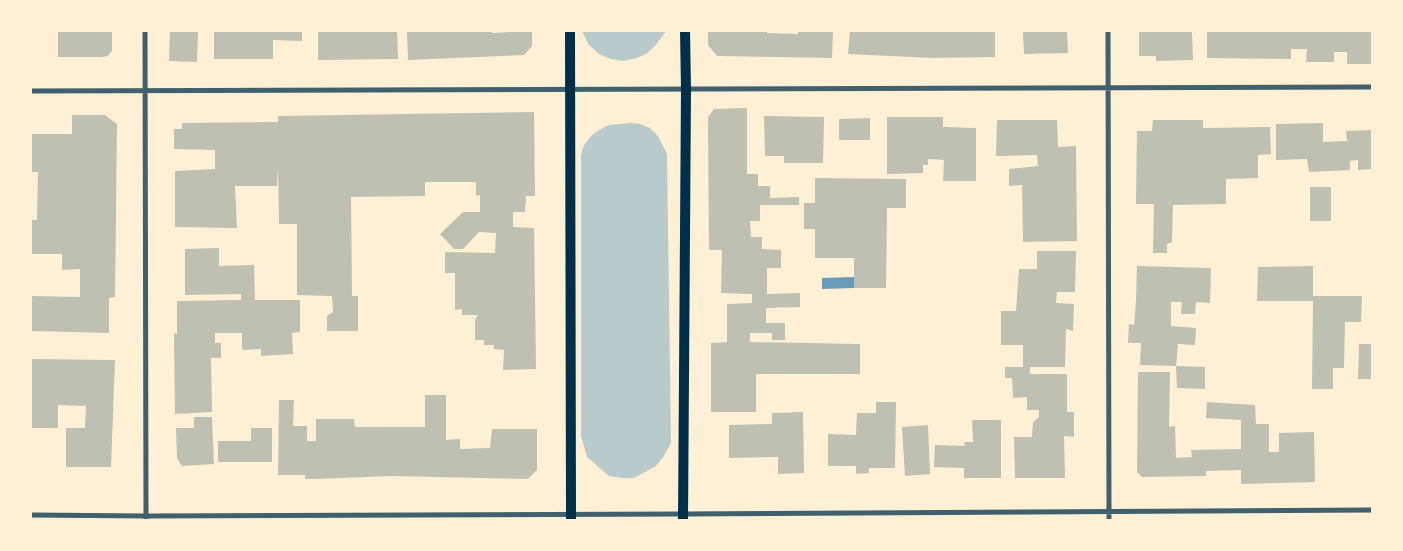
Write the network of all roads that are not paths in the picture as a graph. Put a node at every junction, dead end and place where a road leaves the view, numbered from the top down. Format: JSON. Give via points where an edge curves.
{"nodes":[{"id":1,"x":145,"y":31,"type":"edge"},
{"id":2,"x":570,"y":31,"type":"edge"},
{"id":3,"x":685,"y":31,"type":"edge"},
{"id":4,"x":1108,"y":31,"type":"edge"},
{"id":5,"x":1372,"y":87,"type":"edge"},
{"id":6,"x":571,"y":89,"type":"junction"},
{"id":7,"x":686,"y":89,"type":"junction"},
{"id":8,"x":1108,"y":89,"type":"junction"},
{"id":9,"x":31,"y":91,"type":"edge"},
{"id":10,"x":144,"y":91,"type":"junction"},
{"id":11,"x":1372,"y":510,"type":"edge"},
{"id":12,"x":1108,"y":511,"type":"junction"},
{"id":13,"x":31,"y":515,"type":"edge"},
{"id":14,"x":571,"y":517,"type":"edge"},
{"id":15,"x":683,"y":517,"type":"edge"},
{"id":16,"x":146,"y":518,"type":"edge"},
{"id":17,"x":1108,"y":520,"type":"edge"}],
"edges":[{"from":1,"to":10,"type":"street"},
{"from":2,"to":6,"type":"main road"},
{"from":3,"to":7,"type":"main road"},
{"from":4,"to":8,"type":"street"},
{"from":5,"to":8,"type":"street"},
{"from":6,"to":7,"type":"street"},
{"from":6,"to":10,"type":"street"},
{"from":6,"to":14,"type":"main road"},
{"from":7,"to":8,"type":"street"},
{"from":7,"to":15,"type":"main road"},
{"from":8,"to":12,"type":"street"},
{"from":9,"to":10,"type":"street"},
{"from":10,"to":16,"type":"street"},
{"from":11,"to":12,"type":"street"},
{"from":12,"to":15,"type":"street"},
{"from":12,"to":17,"type":"street"},
{"from":13,"to":16,"type":"street"},
{"from":14,"to":15,"type":"street"},
{"from":14,"to":16,"type":"street"}]}
